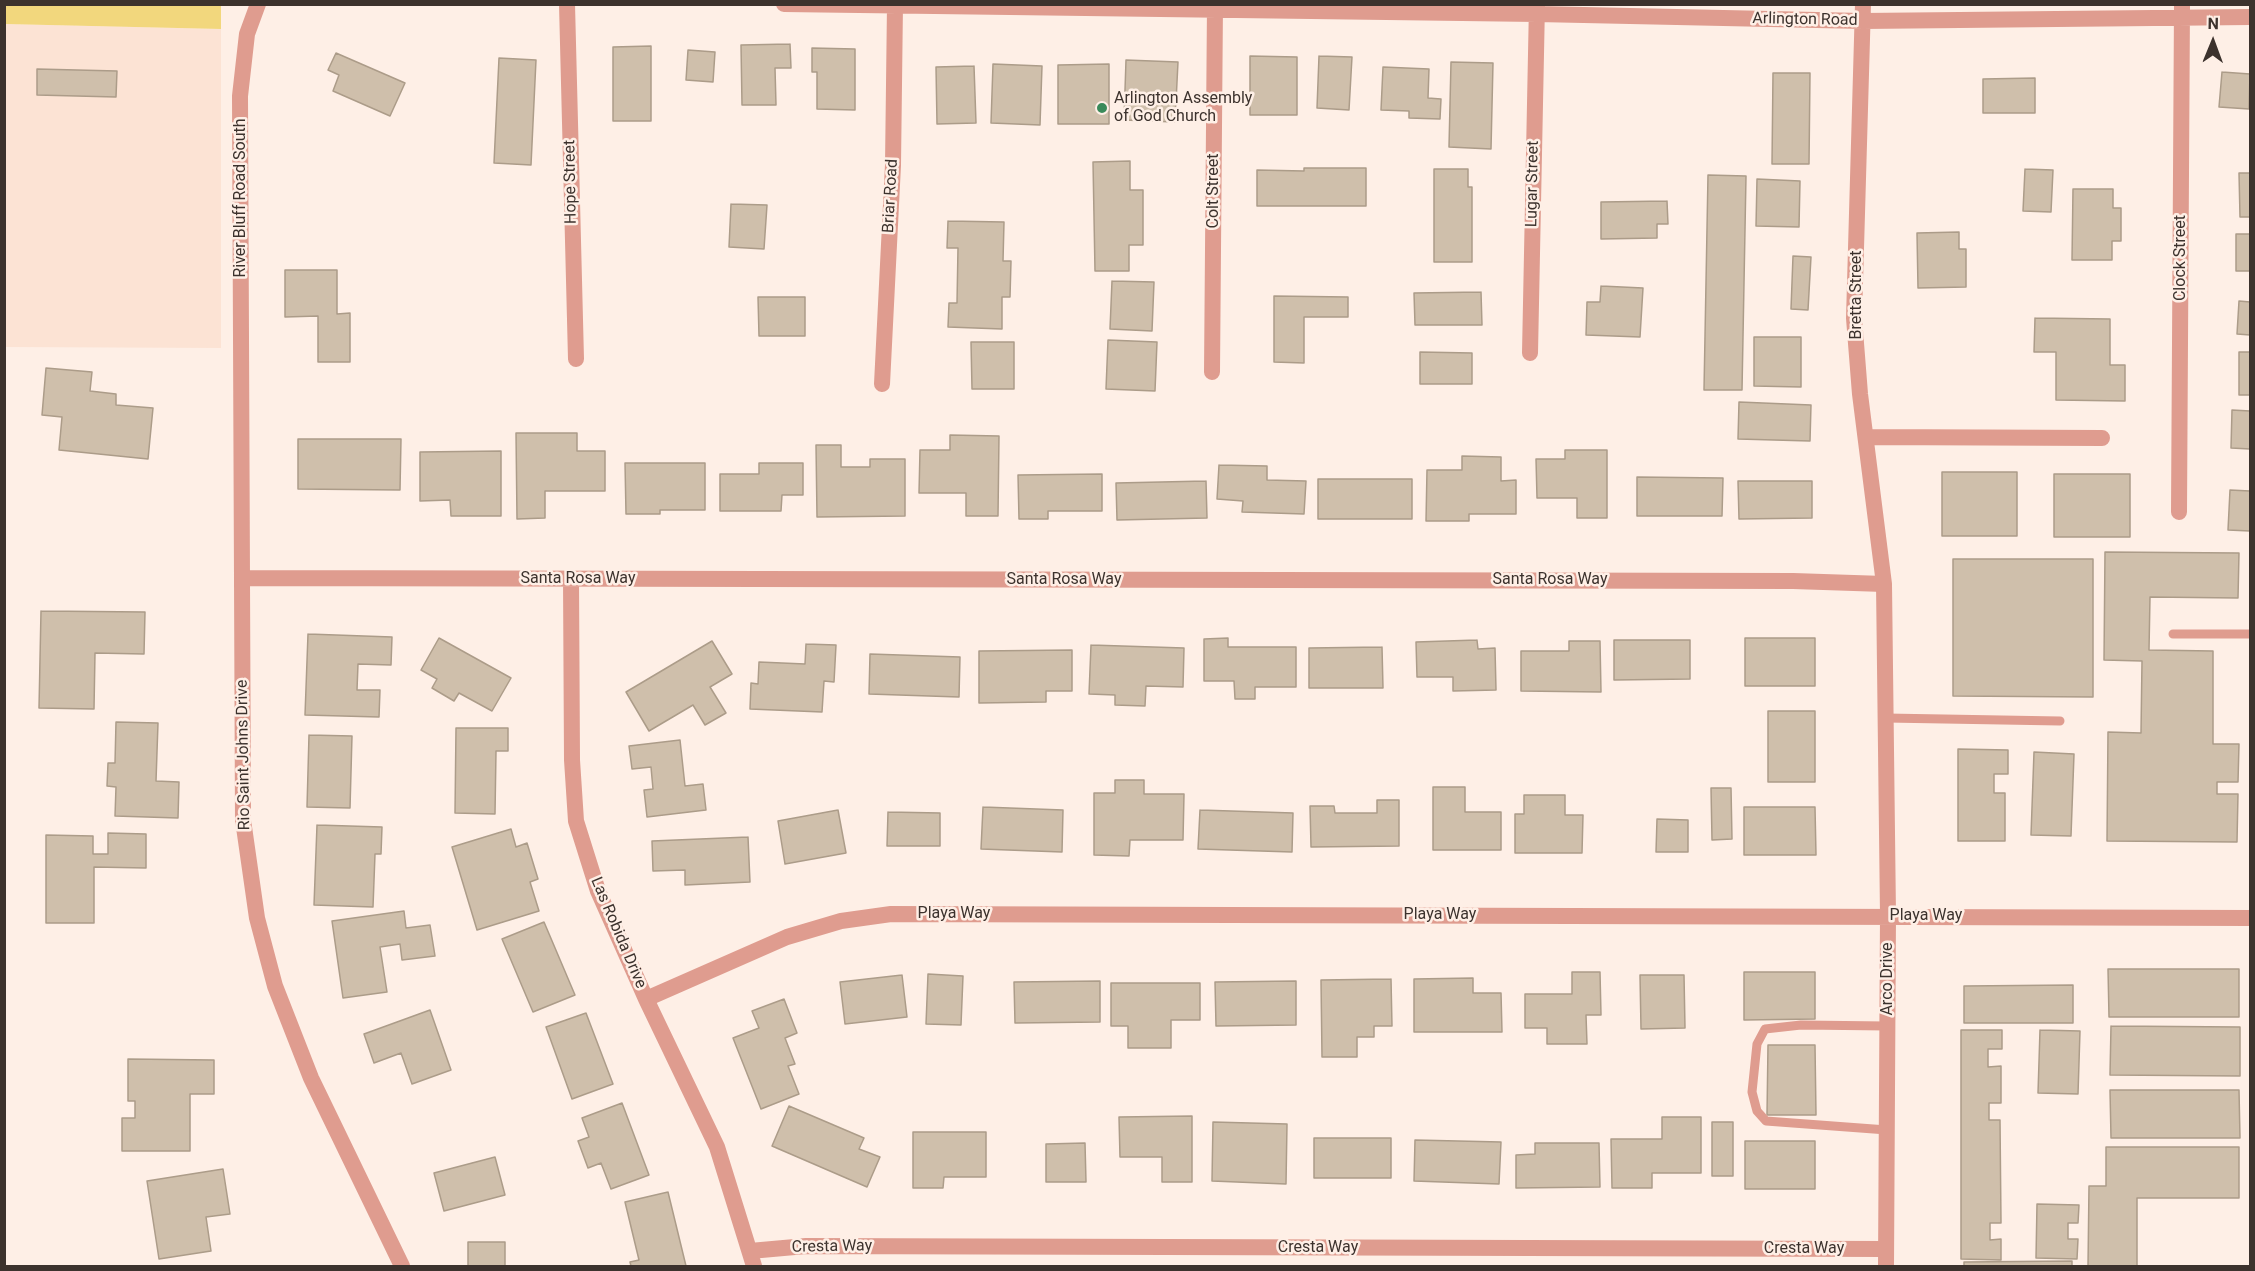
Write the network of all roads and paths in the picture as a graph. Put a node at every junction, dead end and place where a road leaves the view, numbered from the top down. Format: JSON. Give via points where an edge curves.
{"nodes":[{"id":1,"x":258,"y":4,"type":"edge"},
{"id":2,"x":567,"y":4,"type":"edge"},
{"id":3,"x":784,"y":4,"type":"edge"},
{"id":4,"x":895,"y":6,"type":"edge"},
{"id":5,"x":1215,"y":8,"type":"edge"},
{"id":6,"x":1537,"y":9,"type":"edge"},
{"id":7,"x":2182,"y":11,"type":"edge"},
{"id":8,"x":1863,"y":13,"type":"edge"},
{"id":9,"x":2250,"y":17,"type":"edge"},
{"id":10,"x":1530,"y":353,"type":"dead end"},
{"id":11,"x":576,"y":359,"type":"dead end"},
{"id":12,"x":1212,"y":372,"type":"dead end"},
{"id":13,"x":882,"y":384,"type":"dead end"},
{"id":14,"x":241,"y":394,"type":"joint"},
{"id":15,"x":1866,"y":437,"type":"junction"},
{"id":16,"x":2103,"y":438,"type":"dead end"},
{"id":17,"x":2179,"y":512,"type":"dead end"},
{"id":18,"x":243,"y":578,"type":"junction"},
{"id":19,"x":571,"y":579,"type":"junction"},
{"id":20,"x":1884,"y":584,"type":"junction"},
{"id":21,"x":2173,"y":634,"type":"dead end"},
{"id":22,"x":2250,"y":634,"type":"edge"},
{"id":23,"x":1886,"y":718,"type":"junction"},
{"id":24,"x":2060,"y":721,"type":"dead end"},
{"id":25,"x":1888,"y":915,"type":"junction"},
{"id":26,"x":2250,"y":918,"type":"edge"},
{"id":27,"x":646,"y":999,"type":"junction"},
{"id":28,"x":1887,"y":1026,"type":"junction"},
{"id":29,"x":1887,"y":1130,"type":"junction"},
{"id":30,"x":1886,"y":1249,"type":"junction"},
{"id":31,"x":752,"y":1259,"type":"edge"},
{"id":32,"x":402,"y":1266,"type":"edge"},
{"id":33,"x":1886,"y":1266,"type":"edge"}],
"edges":[{"from":1,"to":14,"type":"street","name":"River Bluff Road South","via":[[247,34],[240,96]]},
{"from":2,"to":11,"type":"street","name":"Hope Street"},
{"from":3,"to":4,"type":"street","name":"Arlington Road"},
{"from":4,"to":5,"type":"street","name":"Arlington Road"},
{"from":4,"to":13,"type":"street","name":"Briar Road","via":[[893,165]]},
{"from":5,"to":6,"type":"street","name":"Arlington Road"},
{"from":5,"to":12,"type":"street","name":"Colt Street"},
{"from":6,"to":8,"type":"street","name":"Arlington Road"},
{"from":6,"to":10,"type":"street","name":"Lugar Street"},
{"from":7,"to":8,"type":"street","name":"Arlington Road"},
{"from":7,"to":9,"type":"street","name":"Arlington Road"},
{"from":7,"to":17,"type":"street","name":"Clock Street"},
{"from":8,"to":15,"type":"street","name":"Bretta Street","via":[[1854,318]]},
{"from":14,"to":18,"type":"street","name":"Rio Saint Johns Drive"},
{"from":15,"to":16,"type":"street"},
{"from":15,"to":20,"type":"street","name":"Bretta Street"},
{"from":18,"to":19,"type":"street","name":"Santa Rosa Way"},
{"from":18,"to":32,"type":"street","name":"Rio Saint Johns Drive","via":[[243,820],[257,918],[275,986],[311,1078]]},
{"from":19,"to":20,"type":"street","name":"Santa Rosa Way"},
{"from":19,"to":27,"type":"street","name":"Las Robida Drive","via":[[576,821],[598,891]]},
{"from":20,"to":23,"type":"street","name":"Arco Drive"},
{"from":21,"to":22,"type":"lane"},
{"from":23,"to":24,"type":"lane"},
{"from":23,"to":25,"type":"street","name":"Arco Drive"},
{"from":25,"to":26,"type":"street","name":"Playa Way"},
{"from":25,"to":27,"type":"street","name":"Playa Way","via":[[891,914],[840,921],[787,938]]},
{"from":25,"to":28,"type":"street","name":"Arco Drive"},
{"from":27,"to":31,"type":"street","name":"Las Robida Drive","via":[[717,1147]]},
{"from":28,"to":29,"type":"street","name":"Arco Drive"},
{"from":28,"to":29,"type":"lane","via":[[1801,1025],[1766,1029],[1757,1044],[1752,1092],[1757,1111],[1766,1121]]},
{"from":29,"to":30,"type":"street","name":"Arco Drive"},
{"from":30,"to":31,"type":"street","name":"Cresta Way","via":[[806,1246]]},
{"from":30,"to":33,"type":"street","name":"Arco Drive"}]}
